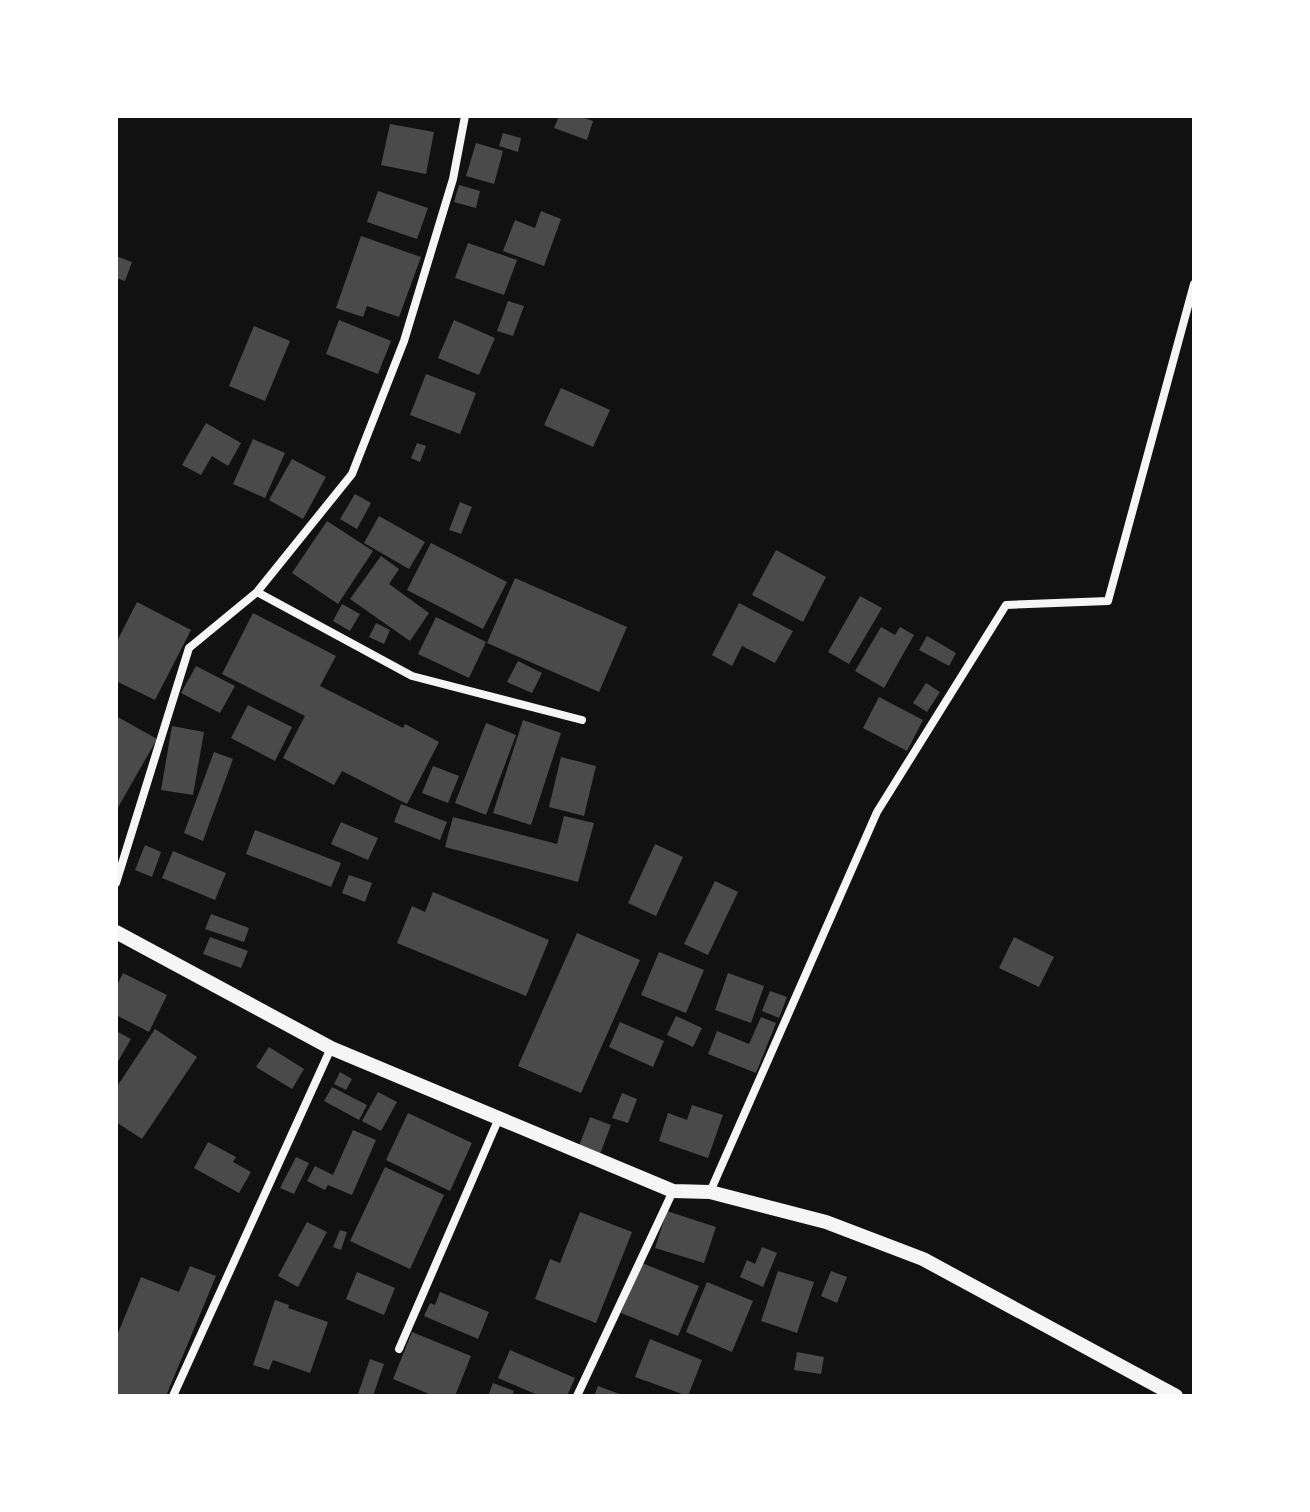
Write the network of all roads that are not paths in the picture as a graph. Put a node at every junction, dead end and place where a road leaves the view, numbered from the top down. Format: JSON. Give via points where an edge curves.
{"nodes":[{"id":1,"x":465,"y":116,"type":"edge"},
{"id":2,"x":1194,"y":284,"type":"edge"},
{"id":3,"x":257,"y":592,"type":"junction"},
{"id":4,"x":582,"y":720,"type":"dead end"},
{"id":5,"x":116,"y":883,"type":"edge"},
{"id":6,"x":116,"y":932,"type":"edge"},
{"id":7,"x":331,"y":1048,"type":"junction"},
{"id":8,"x":499,"y":1118,"type":"junction"},
{"id":9,"x":673,"y":1191,"type":"junction"},
{"id":10,"x":710,"y":1192,"type":"junction"},
{"id":11,"x":399,"y":1349,"type":"dead end"},
{"id":12,"x":173,"y":1396,"type":"edge"},
{"id":13,"x":577,"y":1396,"type":"edge"},
{"id":14,"x":1176,"y":1396,"type":"edge"}],
"edges":[{"from":1,"to":3,"type":"street","via":[[453,179],[404,341],[352,474]]},
{"from":2,"to":10,"type":"street","via":[[1108,601],[1006,605],[877,812]]},
{"from":3,"to":4,"type":"street","via":[[412,676]]},
{"from":3,"to":5,"type":"street","via":[[189,648]]},
{"from":6,"to":7,"type":"street"},
{"from":7,"to":8,"type":"street"},
{"from":7,"to":12,"type":"street"},
{"from":8,"to":9,"type":"street"},
{"from":8,"to":11,"type":"street"},
{"from":9,"to":10,"type":"street"},
{"from":9,"to":13,"type":"street"},
{"from":10,"to":14,"type":"street","via":[[826,1222],[923,1259]]}]}
